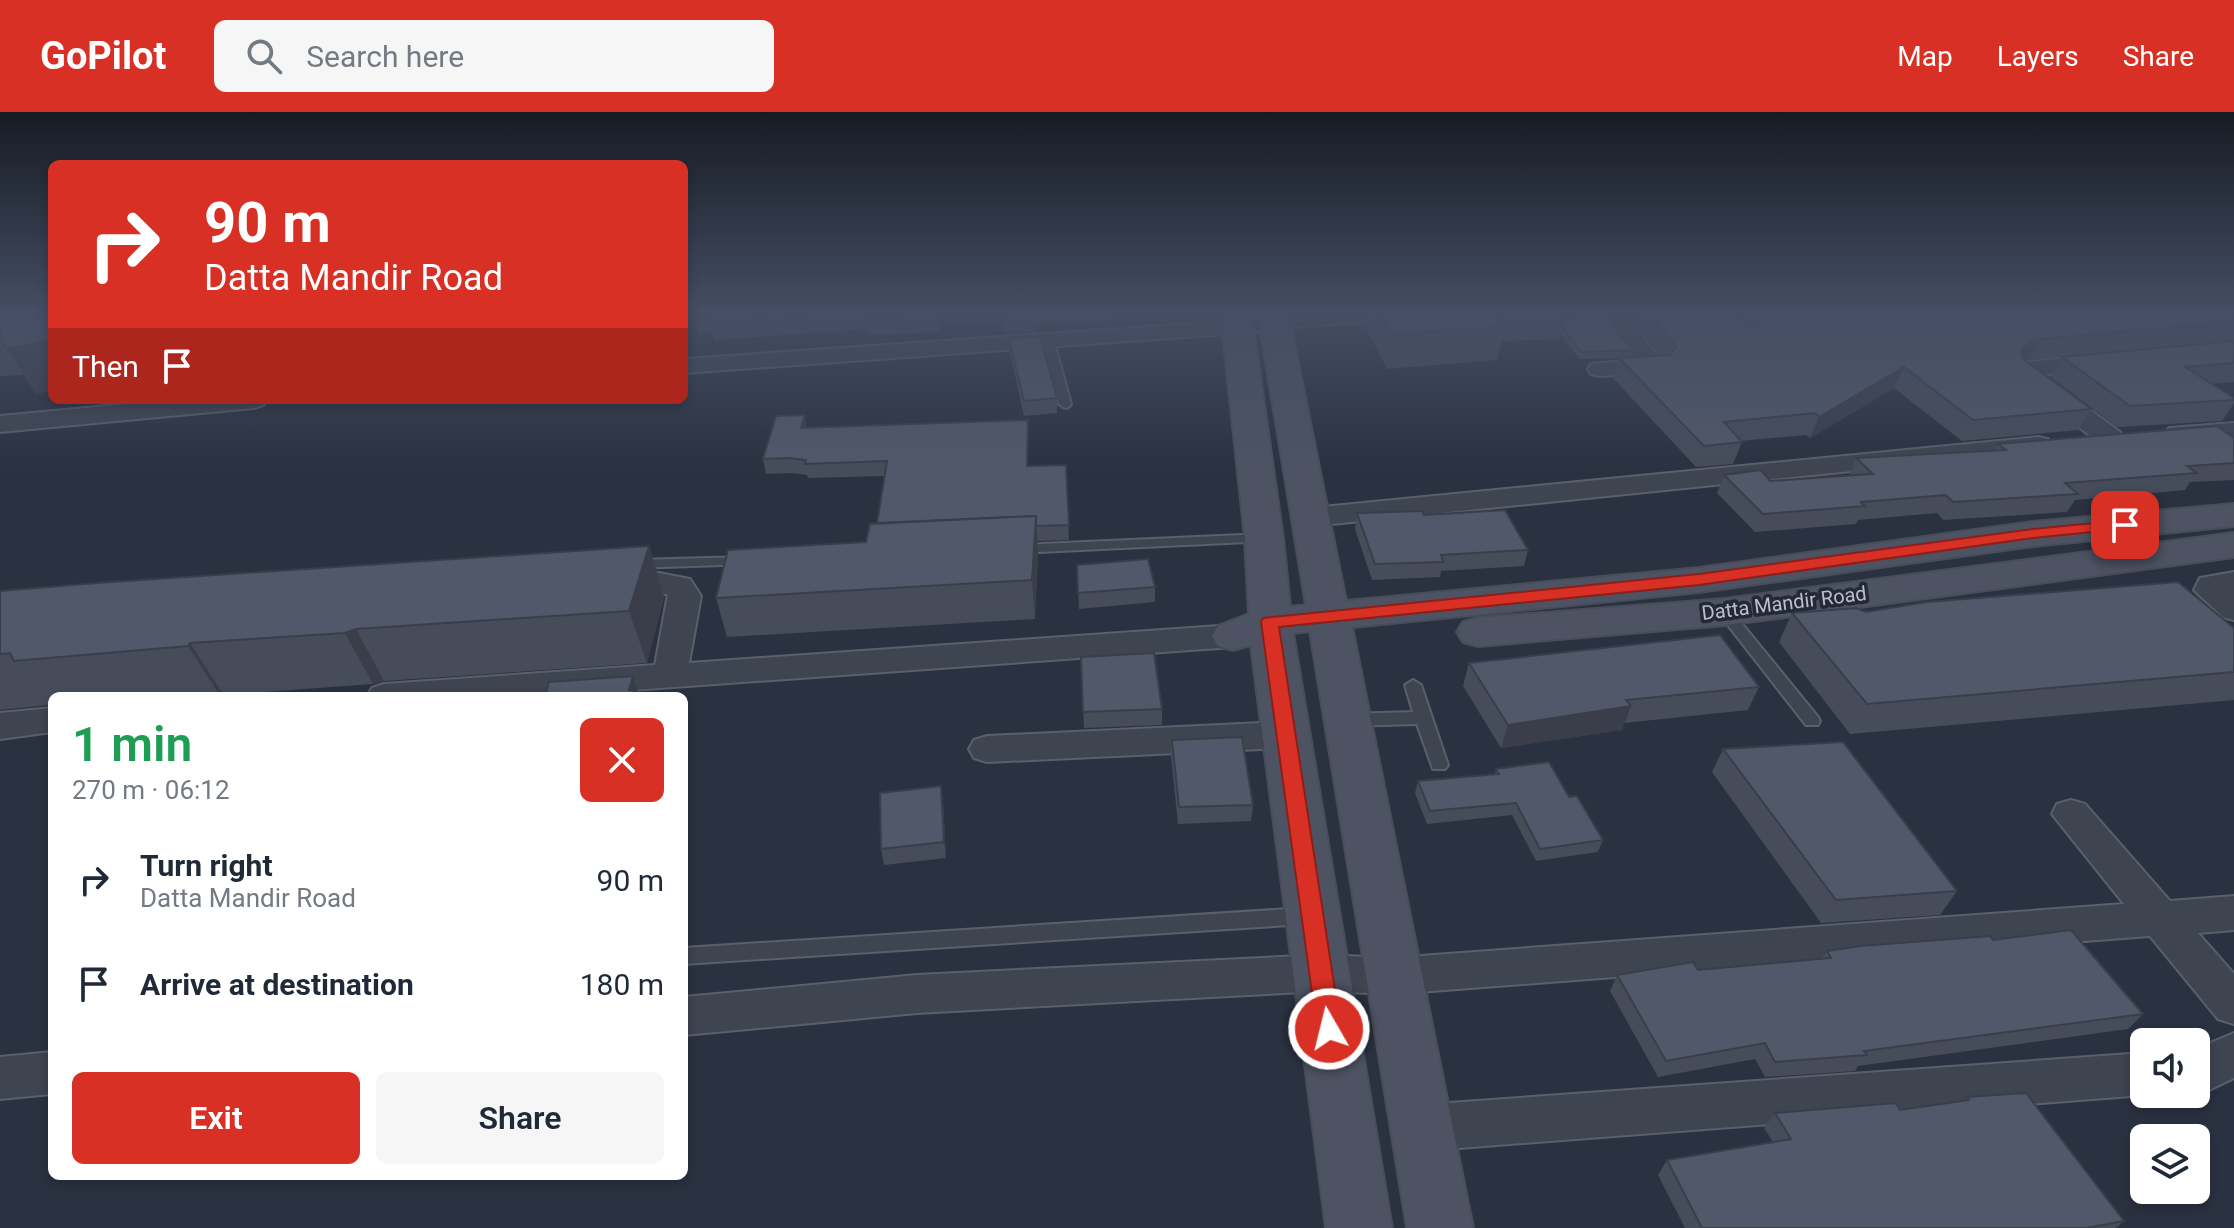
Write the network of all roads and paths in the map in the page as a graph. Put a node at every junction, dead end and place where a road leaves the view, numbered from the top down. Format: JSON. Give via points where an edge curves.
{"nodes":[{"id":1,"x":1054,"y":365,"type":"edge"},
{"id":2,"x":1243,"y":365,"type":"edge"},
{"id":3,"x":1283,"y":365,"type":"edge"},
{"id":4,"x":1653,"y":365,"type":"edge"},
{"id":5,"x":2062,"y":365,"type":"edge"},
{"id":6,"x":1600,"y":369,"type":"dead end"},
{"id":7,"x":212,"y":404,"type":"edge"},
{"id":8,"x":1065,"y":404,"type":"dead end"},
{"id":9,"x":0,"y":424,"type":"edge"},
{"id":10,"x":2234,"y":431,"type":"edge"},
{"id":11,"x":2110,"y":438,"type":"junction"},
{"id":12,"x":2234,"y":515,"type":"edge"},
{"id":13,"x":1312,"y":517,"type":"junction"},
{"id":14,"x":1264,"y":538,"type":"junction"},
{"id":15,"x":2234,"y":545,"type":"edge"},
{"id":16,"x":1006,"y":549,"type":"edge"},
{"id":17,"x":767,"y":560,"type":"edge"},
{"id":18,"x":617,"y":564,"type":"edge"},
{"id":19,"x":2234,"y":582,"type":"edge"},
{"id":20,"x":581,"y":588,"type":"edge"},
{"id":21,"x":2234,"y":610,"type":"edge"},
{"id":22,"x":1725,"y":612,"type":"junction"},
{"id":23,"x":1330,"y":629,"type":"junction"},
{"id":24,"x":1258,"y":635,"type":"junction"},
{"id":25,"x":670,"y":677,"type":"junction"},
{"id":26,"x":1413,"y":685,"type":"dead end"},
{"id":27,"x":444,"y":692,"type":"edge"},
{"id":28,"x":1423,"y":718,"type":"junction"},
{"id":29,"x":48,"y":720,"type":"edge"},
{"id":30,"x":1347,"y":720,"type":"junction"},
{"id":31,"x":1812,"y":721,"type":"dead end"},
{"id":32,"x":0,"y":726,"type":"edge"},
{"id":33,"x":1285,"y":735,"type":"junction"},
{"id":34,"x":987,"y":749,"type":"dead end"},
{"id":35,"x":1439,"y":765,"type":"dead end"},
{"id":36,"x":2071,"y":814,"type":"dead end"},
{"id":37,"x":2234,"y":913,"type":"edge"},
{"id":38,"x":1312,"y":915,"type":"junction"},
{"id":39,"x":2162,"y":918,"type":"junction"},
{"id":40,"x":688,"y":956,"type":"edge"},
{"id":41,"x":1321,"y":973,"type":"junction"},
{"id":42,"x":1393,"y":976,"type":"junction"},
{"id":43,"x":2234,"y":1005,"type":"edge"},
{"id":44,"x":688,"y":1016,"type":"edge"},
{"id":45,"x":2234,"y":1054,"type":"edge"},
{"id":46,"x":2210,"y":1068,"type":"edge"},
{"id":47,"x":48,"y":1073,"type":"edge"},
{"id":48,"x":2130,"y":1075,"type":"edge"},
{"id":49,"x":0,"y":1078,"type":"edge"},
{"id":50,"x":1421,"y":1128,"type":"junction"},
{"id":51,"x":1359,"y":1228,"type":"edge"},
{"id":52,"x":1440,"y":1228,"type":"edge"}],
"edges":[{"from":1,"to":8,"type":"lane"},
{"from":2,"to":14,"type":"main road"},
{"from":3,"to":13,"type":"main road"},
{"from":4,"to":6,"type":"street"},
{"from":5,"to":11,"type":"street","via":[[2024,373]]},
{"from":7,"to":9,"type":"street"},
{"from":10,"to":11,"type":"street"},
{"from":11,"to":13,"type":"street"},
{"from":12,"to":23,"type":"main road","name":"Datta Mandir Road","via":[[2033,534]]},
{"from":13,"to":23,"type":"main road"},
{"from":14,"to":16,"type":"lane"},
{"from":14,"to":24,"type":"main road"},
{"from":15,"to":22,"type":"main road","name":"Datta Mandir Road","via":[[1934,595]]},
{"from":17,"to":18,"type":"lane"},
{"from":19,"to":21,"type":"street","via":[[2211,585],[2210,590]]},
{"from":20,"to":25,"type":"street","via":[[679,586],[685,596]]},
{"from":22,"to":23,"type":"main road","name":"Datta Mandir Road"},
{"from":22,"to":31,"type":"lane"},
{"from":23,"to":24,"type":"main road","name":"Datta Mandir Road"},
{"from":23,"to":30,"type":"main road"},
{"from":24,"to":25,"type":"street"},
{"from":24,"to":33,"type":"main road"},
{"from":25,"to":27,"type":"street"},
{"from":26,"to":28,"type":"lane"},
{"from":28,"to":30,"type":"lane"},
{"from":28,"to":35,"type":"lane"},
{"from":29,"to":32,"type":"street"},
{"from":30,"to":42,"type":"main road"},
{"from":33,"to":34,"type":"street"},
{"from":33,"to":38,"type":"main road"},
{"from":36,"to":39,"type":"street"},
{"from":37,"to":39,"type":"street"},
{"from":38,"to":40,"type":"lane"},
{"from":38,"to":41,"type":"main road"},
{"from":39,"to":42,"type":"street"},
{"from":39,"to":43,"type":"street"},
{"from":41,"to":42,"type":"street"},
{"from":41,"to":44,"type":"street","via":[[917,994]]},
{"from":41,"to":51,"type":"main road"},
{"from":42,"to":50,"type":"main road"},
{"from":45,"to":46,"type":"street"},
{"from":47,"to":49,"type":"street"},
{"from":48,"to":50,"type":"street"},
{"from":50,"to":52,"type":"main road"}]}
